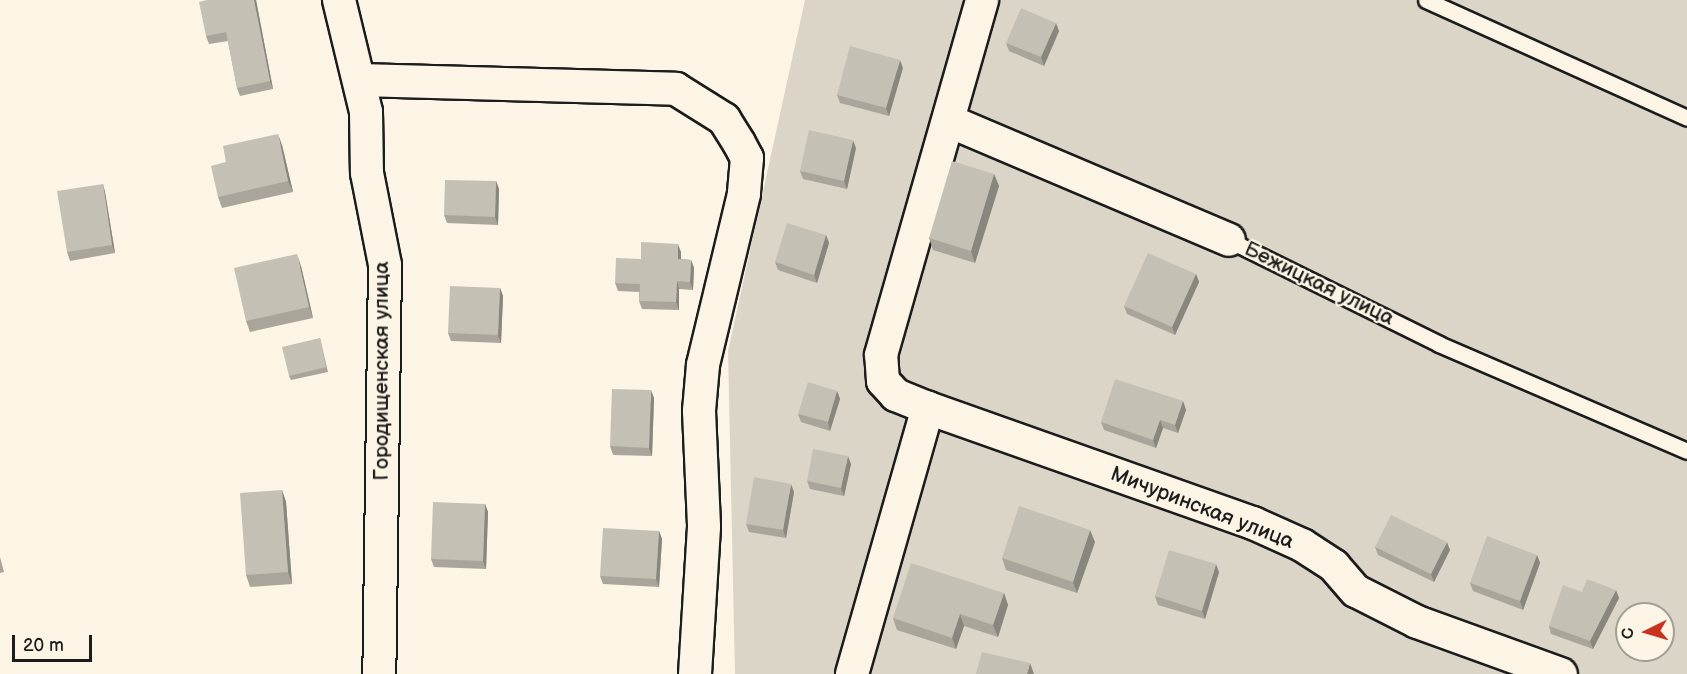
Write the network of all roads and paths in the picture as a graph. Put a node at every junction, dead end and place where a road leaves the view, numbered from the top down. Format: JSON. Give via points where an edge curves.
{"nodes":[{"id":1,"x":339,"y":0,"type":"edge"},
{"id":2,"x":982,"y":0,"type":"edge"},
{"id":3,"x":1426,"y":0,"type":"edge"},
{"id":4,"x":360,"y":80,"type":"junction"},
{"id":5,"x":1687,"y":117,"type":"edge"},
{"id":6,"x":950,"y":121,"type":"junction"},
{"id":7,"x":1229,"y":240,"type":"joint"},
{"id":8,"x":928,"y":408,"type":"junction"},
{"id":9,"x":1687,"y":451,"type":"edge"},
{"id":10,"x":379,"y":674,"type":"edge"},
{"id":11,"x":695,"y":674,"type":"edge"},
{"id":12,"x":852,"y":674,"type":"edge"},
{"id":13,"x":1561,"y":674,"type":"edge"}],
"edges":[{"from":1,"to":4,"type":"street","name":"Городищенская улица"},
{"from":2,"to":6,"type":"street","name":"Мичуринская улица"},
{"from":3,"to":5,"type":"lane"},
{"from":4,"to":10,"type":"street","name":"Городищенская улица","via":[[367,173],[385,265]]},
{"from":4,"to":11,"type":"street","via":[[676,89],[724,119],[739,143],[747,158],[744,194],[703,365],[699,411],[704,527]]},
{"from":6,"to":7,"type":"street","name":"Бежицкая улица"},
{"from":6,"to":8,"type":"street","name":"Мичуринская улица","via":[[881,356],[883,381],[896,395]]},
{"from":7,"to":9,"type":"lane","name":"Бежицкая улица","via":[[1438,344]]},
{"from":8,"to":12,"type":"street"},
{"from":8,"to":13,"type":"street","name":"Мичуринская улица","via":[[1253,523],[1302,545],[1334,566],[1356,591],[1417,622]]}]}
